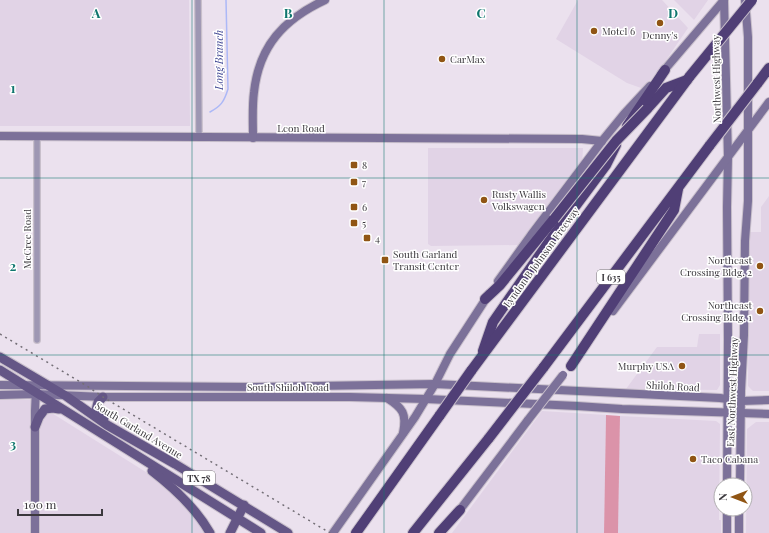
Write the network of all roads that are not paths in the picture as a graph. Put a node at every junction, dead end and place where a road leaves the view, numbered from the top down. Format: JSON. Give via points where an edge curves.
{"nodes":[{"id":1,"x":198,"y":0,"type":"edge"},
{"id":2,"x":325,"y":0,"type":"edge"},
{"id":3,"x":724,"y":0,"type":"edge"},
{"id":4,"x":745,"y":0,"type":"edge"},
{"id":5,"x":752,"y":0,"type":"edge"},
{"id":6,"x":769,"y":68,"type":"edge"},
{"id":7,"x":665,"y":70,"type":"junction"},
{"id":8,"x":689,"y":78,"type":"junction"},
{"id":9,"x":769,"y":102,"type":"edge"},
{"id":10,"x":759,"y":115,"type":"junction"},
{"id":11,"x":747,"y":132,"type":"junction"},
{"id":12,"x":0,"y":136,"type":"edge"},
{"id":13,"x":37,"y":137,"type":"junction"},
{"id":14,"x":199,"y":138,"type":"junction"},
{"id":15,"x":253,"y":138,"type":"junction"},
{"id":16,"x":602,"y":141,"type":"junction"},
{"id":17,"x":728,"y":157,"type":"junction"},
{"id":18,"x":748,"y":157,"type":"junction"},
{"id":19,"x":679,"y":186,"type":"junction"},
{"id":20,"x":485,"y":299,"type":"junction"},
{"id":21,"x":37,"y":340,"type":"dead end"},
{"id":22,"x":0,"y":357,"type":"edge"},
{"id":23,"x":480,"y":359,"type":"junction"},
{"id":24,"x":571,"y":366,"type":"junction"},
{"id":25,"x":0,"y":370,"type":"edge"},
{"id":26,"x":36,"y":382,"type":"junction"},
{"id":27,"x":46,"y":384,"type":"junction"},
{"id":28,"x":435,"y":384,"type":"junction"},
{"id":29,"x":0,"y":385,"type":"edge"},
{"id":30,"x":23,"y":385,"type":"junction"},
{"id":31,"x":275,"y":386,"type":"junction"},
{"id":32,"x":350,"y":386,"type":"junction"},
{"id":33,"x":576,"y":392,"type":"junction"},
{"id":34,"x":36,"y":394,"type":"junction"},
{"id":35,"x":0,"y":395,"type":"edge"},
{"id":36,"x":66,"y":396,"type":"junction"},
{"id":37,"x":103,"y":397,"type":"junction"},
{"id":38,"x":247,"y":397,"type":"junction"},
{"id":39,"x":350,"y":397,"type":"junction"},
{"id":40,"x":386,"y":398,"type":"junction"},
{"id":41,"x":426,"y":399,"type":"junction"},
{"id":42,"x":728,"y":399,"type":"junction"},
{"id":43,"x":769,"y":400,"type":"edge"},
{"id":44,"x":740,"y":401,"type":"junction"},
{"id":45,"x":577,"y":406,"type":"junction"},
{"id":46,"x":64,"y":411,"type":"junction"},
{"id":47,"x":727,"y":412,"type":"junction"},
{"id":48,"x":741,"y":414,"type":"junction"},
{"id":49,"x":769,"y":414,"type":"edge"},
{"id":50,"x":108,"y":425,"type":"junction"},
{"id":51,"x":35,"y":427,"type":"junction"},
{"id":52,"x":403,"y":434,"type":"junction"},
{"id":53,"x":124,"y":449,"type":"junction"},
{"id":54,"x":727,"y":477,"type":"edge"},
{"id":55,"x":740,"y":477,"type":"edge"},
{"id":56,"x":244,"y":505,"type":"junction"},
{"id":57,"x":460,"y":510,"type":"junction"},
{"id":58,"x":260,"y":516,"type":"junction"},
{"id":59,"x":727,"y":517,"type":"edge"},
{"id":60,"x":740,"y":517,"type":"edge"},
{"id":61,"x":237,"y":518,"type":"junction"},
{"id":62,"x":358,"y":529,"type":"edge"},
{"id":63,"x":250,"y":530,"type":"edge"},
{"id":64,"x":35,"y":533,"type":"edge"},
{"id":65,"x":210,"y":533,"type":"edge"},
{"id":66,"x":230,"y":533,"type":"edge"},
{"id":67,"x":261,"y":533,"type":"edge"},
{"id":68,"x":288,"y":533,"type":"edge"},
{"id":69,"x":333,"y":533,"type":"edge"},
{"id":70,"x":413,"y":533,"type":"edge"},
{"id":71,"x":439,"y":533,"type":"edge"},
{"id":72,"x":442,"y":533,"type":"edge"},
{"id":73,"x":727,"y":533,"type":"edge"},
{"id":74,"x":739,"y":533,"type":"edge"}],
"edges":[{"from":1,"to":14,"type":"street"},
{"from":2,"to":15,"type":"main road","via":[[293,18],[274,38],[264,55],[258,69],[254,94]]},
{"from":3,"to":7,"type":"main road","name":"Lyndon B Johnson Freeway"},
{"from":3,"to":17,"type":"main road","name":"Northwest Highway"},
{"from":4,"to":11,"type":"main road","via":[[748,37]]},
{"from":5,"to":8,"type":"highway","name":"Lyndon B Johnson Freeway","bridge":true},
{"from":6,"to":19,"type":"highway","number":"I 635","bridge":true},
{"from":7,"to":16,"type":"main road","name":"Lyndon B Johnson Freeway"},
{"from":7,"to":23,"type":"highway","via":[[624,131],[606,165],[493,322]]},
{"from":8,"to":20,"type":"highway","bridge":true,"via":[[666,88],[616,141],[500,285]]},
{"from":8,"to":23,"type":"highway","name":"Lyndon B Johnson Freeway"},
{"from":9,"to":10,"type":"main road"},
{"from":10,"to":11,"type":"main road"},
{"from":10,"to":18,"type":"main road","via":[[752,133]]},
{"from":11,"to":17,"type":"main road"},
{"from":11,"to":18,"type":"main road","name":"East Northwest Highway"},
{"from":12,"to":13,"type":"main road","name":"Leon Road"},
{"from":13,"to":14,"type":"main road","name":"Leon Road"},
{"from":13,"to":21,"type":"street","name":"McCree Road"},
{"from":14,"to":15,"type":"main road","name":"Leon Road"},
{"from":15,"to":16,"type":"main road","name":"Leon Road"},
{"from":16,"to":20,"type":"main road","name":"Lyndon B Johnson Freeway"},
{"from":17,"to":24,"type":"main road"},
{"from":17,"to":42,"type":"main road","name":"East Northwest Highway"},
{"from":18,"to":44,"type":"main road","name":"East Northwest Highway"},
{"from":19,"to":24,"type":"highway","via":[[674,210]]},
{"from":19,"to":70,"type":"highway","number":"I 635","bridge":true,"via":[[543,368]]},
{"from":20,"to":28,"type":"main road","name":"Lyndon B Johnson Freeway","via":[[450,354]]},
{"from":22,"to":26,"type":"main road","name":"South Garland Avenue","number":"TX 78"},
{"from":23,"to":62,"type":"highway","name":"Lyndon B Johnson Freeway","bridge":true},
{"from":24,"to":57,"type":"main road","bridge":true},
{"from":25,"to":30,"type":"main road","number":"TX 78"},
{"from":26,"to":27,"type":"main road","name":"South Garland Avenue","number":"TX 78"},
{"from":26,"to":30,"type":"main road"},
{"from":26,"to":34,"type":"main road"},
{"from":27,"to":31,"type":"main road","name":"South Shiloh Road"},
{"from":27,"to":36,"type":"main road","name":"South Garland Avenue","number":"TX 78"},
{"from":28,"to":32,"type":"main road","name":"South Shiloh Road"},
{"from":28,"to":33,"type":"main road","name":"South Shiloh Road"},
{"from":28,"to":41,"type":"main road","name":"Lyndon B Johnson Freeway"},
{"from":29,"to":30,"type":"main road"},
{"from":30,"to":34,"type":"main road","number":"TX 78"},
{"from":31,"to":32,"type":"main road","name":"South Shiloh Road"},
{"from":31,"to":38,"type":"main road","via":[[272,391],[254,392]]},
{"from":32,"to":39,"type":"main road"},
{"from":33,"to":42,"type":"main road","name":"Shiloh Road"},
{"from":33,"to":45,"type":"main road"},
{"from":34,"to":35,"type":"main road","name":"South Shiloh Road"},
{"from":34,"to":36,"type":"main road","name":"South Shiloh Road"},
{"from":34,"to":46,"type":"main road","number":"TX 78"},
{"from":34,"to":51,"type":"main road"},
{"from":36,"to":37,"type":"main road","name":"South Shiloh Road"},
{"from":36,"to":50,"type":"main road","name":"South Garland Avenue","number":"TX 78"},
{"from":37,"to":38,"type":"main road","name":"South Shiloh Road"},
{"from":37,"to":50,"type":"main road","via":[[98,402],[96,410]]},
{"from":38,"to":39,"type":"main road","name":"South Shiloh Road"},
{"from":39,"to":40,"type":"main road","name":"South Shiloh Road"},
{"from":40,"to":41,"type":"main road","name":"South Shiloh Road"},
{"from":40,"to":52,"type":"main road","via":[[402,410],[405,424]]},
{"from":41,"to":45,"type":"main road","name":"South Shiloh Road"},
{"from":41,"to":52,"type":"main road","name":"Lyndon B Johnson Freeway"},
{"from":42,"to":44,"type":"main road","name":"Shiloh Road"},
{"from":42,"to":47,"type":"main road","name":"East Northwest Highway"},
{"from":43,"to":44,"type":"main road","name":"Shiloh Road"},
{"from":44,"to":48,"type":"main road","name":"East Northwest Highway"},
{"from":45,"to":47,"type":"main road"},
{"from":46,"to":51,"type":"main road","via":[[45,409]]},
{"from":46,"to":53,"type":"main road","number":"TX 78"},
{"from":47,"to":48,"type":"main road"},
{"from":47,"to":54,"type":"main road","name":"East Northwest Highway"},
{"from":48,"to":49,"type":"main road"},
{"from":48,"to":55,"type":"main road","name":"East Northwest Highway"},
{"from":50,"to":56,"type":"main road","name":"South Garland Avenue","number":"TX 78"},
{"from":51,"to":64,"type":"main road"},
{"from":52,"to":69,"type":"main road","name":"Lyndon B Johnson Freeway"},
{"from":53,"to":61,"type":"main road","number":"TX 78"},
{"from":53,"to":65,"type":"main road","via":[[182,496]]},
{"from":56,"to":58,"type":"main road","name":"South Garland Avenue","number":"TX 78"},
{"from":56,"to":61,"type":"main road"},
{"from":57,"to":71,"type":"highway"},
{"from":57,"to":72,"type":"main road"},
{"from":58,"to":63,"type":"main road"},
{"from":58,"to":68,"type":"main road","name":"South Garland Avenue","number":"TX 78"},
{"from":59,"to":73,"type":"main road"},
{"from":60,"to":74,"type":"main road"},
{"from":61,"to":63,"type":"main road","number":"TX 78"},
{"from":61,"to":66,"type":"main road"},
{"from":63,"to":67,"type":"main road","number":"TX 78"}]}
